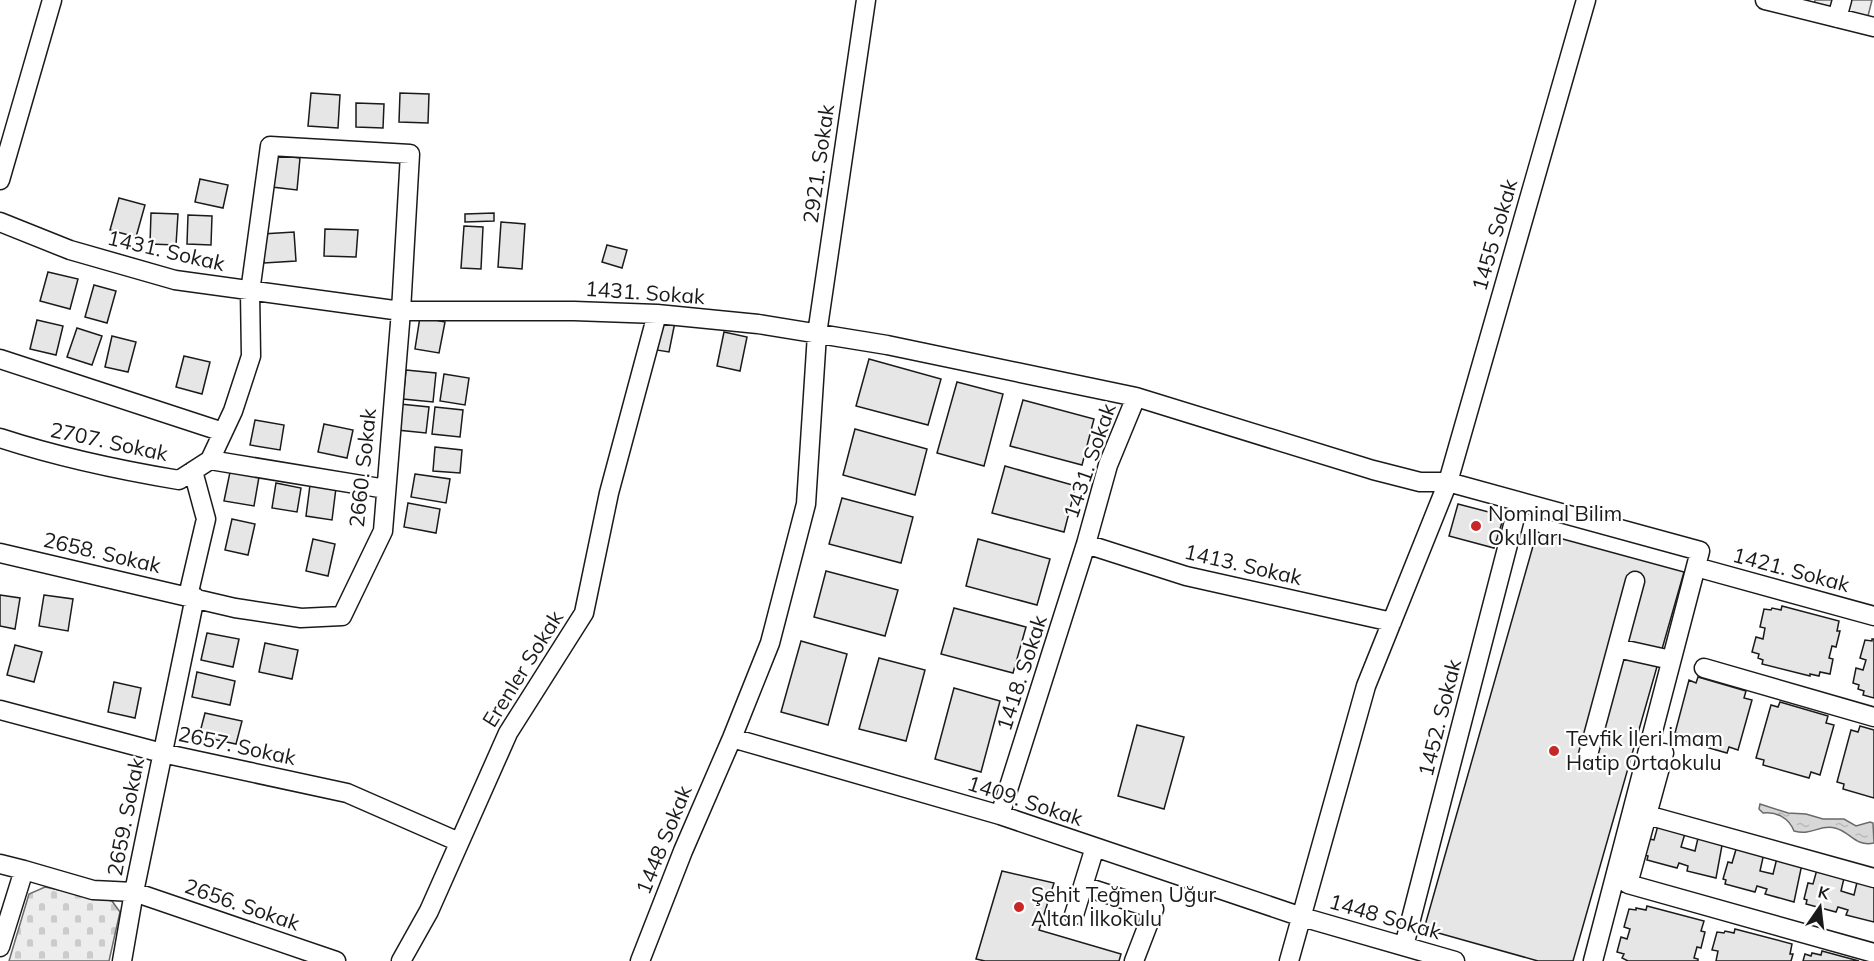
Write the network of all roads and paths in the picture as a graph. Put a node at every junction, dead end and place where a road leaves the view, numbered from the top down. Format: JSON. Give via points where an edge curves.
{"nodes":[{"id":1,"x":52,"y":0,"type":"edge"},
{"id":2,"x":866,"y":0,"type":"edge"},
{"id":3,"x":1586,"y":0,"type":"edge"},
{"id":4,"x":1765,"y":0,"type":"edge"},
{"id":5,"x":1839,"y":9,"type":"edge"},
{"id":6,"x":1874,"y":27,"type":"edge"},
{"id":7,"x":0,"y":180,"type":"edge"},
{"id":8,"x":0,"y":222,"type":"edge"},
{"id":9,"x":250,"y":292,"type":"junction"},
{"id":10,"x":401,"y":311,"type":"junction"},
{"id":11,"x":657,"y":314,"type":"junction"},
{"id":12,"x":817,"y":334,"type":"junction"},
{"id":13,"x":0,"y":359,"type":"edge"},
{"id":14,"x":1136,"y":397,"type":"junction"},
{"id":15,"x":223,"y":432,"type":"junction"},
{"id":16,"x":0,"y":438,"type":"edge"},
{"id":17,"x":210,"y":460,"type":"junction"},
{"id":18,"x":193,"y":471,"type":"junction"},
{"id":19,"x":1448,"y":482,"type":"junction"},
{"id":20,"x":386,"y":489,"type":"junction"},
{"id":21,"x":1519,"y":502,"type":"junction"},
{"id":22,"x":1086,"y":544,"type":"junction"},
{"id":23,"x":0,"y":553,"type":"edge"},
{"id":24,"x":1698,"y":559,"type":"junction"},
{"id":25,"x":1635,"y":581,"type":"dead end"},
{"id":26,"x":191,"y":597,"type":"junction"},
{"id":27,"x":1874,"y":616,"type":"edge"},
{"id":28,"x":1392,"y":622,"type":"junction"},
{"id":29,"x":1617,"y":648,"type":"junction"},
{"id":30,"x":1671,"y":660,"type":"junction"},
{"id":31,"x":1704,"y":668,"type":"dead end"},
{"id":32,"x":0,"y":710,"type":"edge"},
{"id":33,"x":1874,"y":717,"type":"edge"},
{"id":34,"x":732,"y":738,"type":"junction"},
{"id":35,"x":162,"y":753,"type":"junction"},
{"id":36,"x":1664,"y":753,"type":"dead end"},
{"id":37,"x":1588,"y":755,"type":"dead end"},
{"id":38,"x":1000,"y":815,"type":"junction"},
{"id":39,"x":1647,"y":815,"type":"junction"},
{"id":40,"x":459,"y":842,"type":"junction"},
{"id":41,"x":1095,"y":847,"type":"junction"},
{"id":42,"x":0,"y":864,"type":"edge"},
{"id":43,"x":24,"y":870,"type":"junction"},
{"id":44,"x":1874,"y":878,"type":"edge"},
{"id":45,"x":1083,"y":886,"type":"junction"},
{"id":46,"x":134,"y":892,"type":"junction"},
{"id":47,"x":1074,"y":915,"type":"dead end"},
{"id":48,"x":1302,"y":917,"type":"junction"},
{"id":49,"x":1404,"y":946,"type":"junction"},
{"id":50,"x":0,"y":947,"type":"edge"},
{"id":51,"x":1874,"y":953,"type":"edge"},
{"id":52,"x":122,"y":961,"type":"edge"},
{"id":53,"x":336,"y":961,"type":"edge"},
{"id":54,"x":401,"y":961,"type":"edge"},
{"id":55,"x":640,"y":961,"type":"edge"},
{"id":56,"x":1134,"y":961,"type":"edge"},
{"id":57,"x":1289,"y":961,"type":"edge"},
{"id":58,"x":1455,"y":961,"type":"edge"},
{"id":59,"x":1593,"y":961,"type":"edge"}],
"edges":[{"from":1,"to":7,"type":"street"},
{"from":2,"to":12,"type":"street","name":"2921. Sokak"},
{"from":3,"to":19,"type":"street","name":"1455 Sokak"},
{"from":4,"to":5,"type":"street"},
{"from":5,"to":6,"type":"street"},
{"from":8,"to":9,"type":"street","name":"1431. Sokak","via":[[70,250],[175,280]]},
{"from":9,"to":10,"type":"street","name":"1431. Sokak"},
{"from":9,"to":10,"type":"street","name":"2660. Sokak","via":[[270,146],[410,154]]},
{"from":9,"to":15,"type":"street","via":[[251,357]]},
{"from":10,"to":11,"type":"street","name":"1431. Sokak"},
{"from":10,"to":20,"type":"street","name":"2660. Sokak"},
{"from":11,"to":12,"type":"street","name":"1431. Sokak"},
{"from":11,"to":40,"type":"street","name":"Erenler Sokak","via":[[609,493],[584,613],[508,733]]},
{"from":12,"to":14,"type":"street","name":"1431. Sokak"},
{"from":12,"to":34,"type":"street","name":"2921. Sokak","via":[[806,504],[770,644]]},
{"from":13,"to":15,"type":"street"},
{"from":14,"to":19,"type":"street","name":"1421. Sokak","via":[[1373,470],[1420,482]]},
{"from":14,"to":22,"type":"street","name":"1431. Sokak","via":[[1108,465]]},
{"from":15,"to":17,"type":"street"},
{"from":16,"to":18,"type":"street","name":"2707. Sokak","via":[[122,470],[179,480]]},
{"from":17,"to":18,"type":"street","name":"2707. Sokak"},
{"from":17,"to":20,"type":"street"},
{"from":18,"to":26,"type":"street","name":"2659. Sokak","via":[[206,519]]},
{"from":19,"to":21,"type":"street","name":"1421. Sokak"},
{"from":19,"to":28,"type":"street","name":"1455 Sokak"},
{"from":20,"to":26,"type":"street","name":"2660. Sokak","via":[[383,531],[342,616],[301,618]]},
{"from":21,"to":24,"type":"street","name":"1421. Sokak"},
{"from":21,"to":49,"type":"street","name":"1452. Sokak"},
{"from":22,"to":28,"type":"street","name":"1413. Sokak","via":[[1186,576]]},
{"from":22,"to":38,"type":"street","name":"1418. Sokak"},
{"from":23,"to":26,"type":"street","name":"2658. Sokak"},
{"from":24,"to":27,"type":"street","name":"1421. Sokak"},
{"from":24,"to":30,"type":"street"},
{"from":25,"to":29,"type":"street"},
{"from":26,"to":35,"type":"street","name":"2659. Sokak"},
{"from":28,"to":48,"type":"street","via":[[1366,686]]},
{"from":29,"to":30,"type":"street"},
{"from":29,"to":37,"type":"street"},
{"from":30,"to":59,"type":"street"},
{"from":31,"to":33,"type":"street"},
{"from":32,"to":35,"type":"street","name":"2657. Sokak"},
{"from":34,"to":38,"type":"street","name":"1409. Sokak"},
{"from":34,"to":55,"type":"street","name":"1448 Sokak"},
{"from":35,"to":40,"type":"street","name":"2657. Sokak","via":[[347,793]]},
{"from":35,"to":46,"type":"street","name":"2659. Sokak"},
{"from":36,"to":39,"type":"street"},
{"from":38,"to":41,"type":"street","name":"1409. Sokak"},
{"from":39,"to":44,"type":"street"},
{"from":39,"to":51,"type":"street","via":[[1628,884]]},
{"from":40,"to":54,"type":"street","name":"Erenler Sokak","via":[[429,911]]},
{"from":41,"to":45,"type":"street"},
{"from":41,"to":48,"type":"street","name":"1409. Sokak"},
{"from":42,"to":43,"type":"street"},
{"from":43,"to":46,"type":"street","name":"2659. Sokak","via":[[93,890]]},
{"from":43,"to":50,"type":"street"},
{"from":45,"to":47,"type":"street"},
{"from":45,"to":56,"type":"street","via":[[1154,909]]},
{"from":46,"to":52,"type":"street"},
{"from":46,"to":53,"type":"street","name":"2656. Sokak"},
{"from":48,"to":49,"type":"street","name":"1448 Sokak"},
{"from":48,"to":57,"type":"street"},
{"from":49,"to":58,"type":"street","name":"1448 Sokak"}]}
